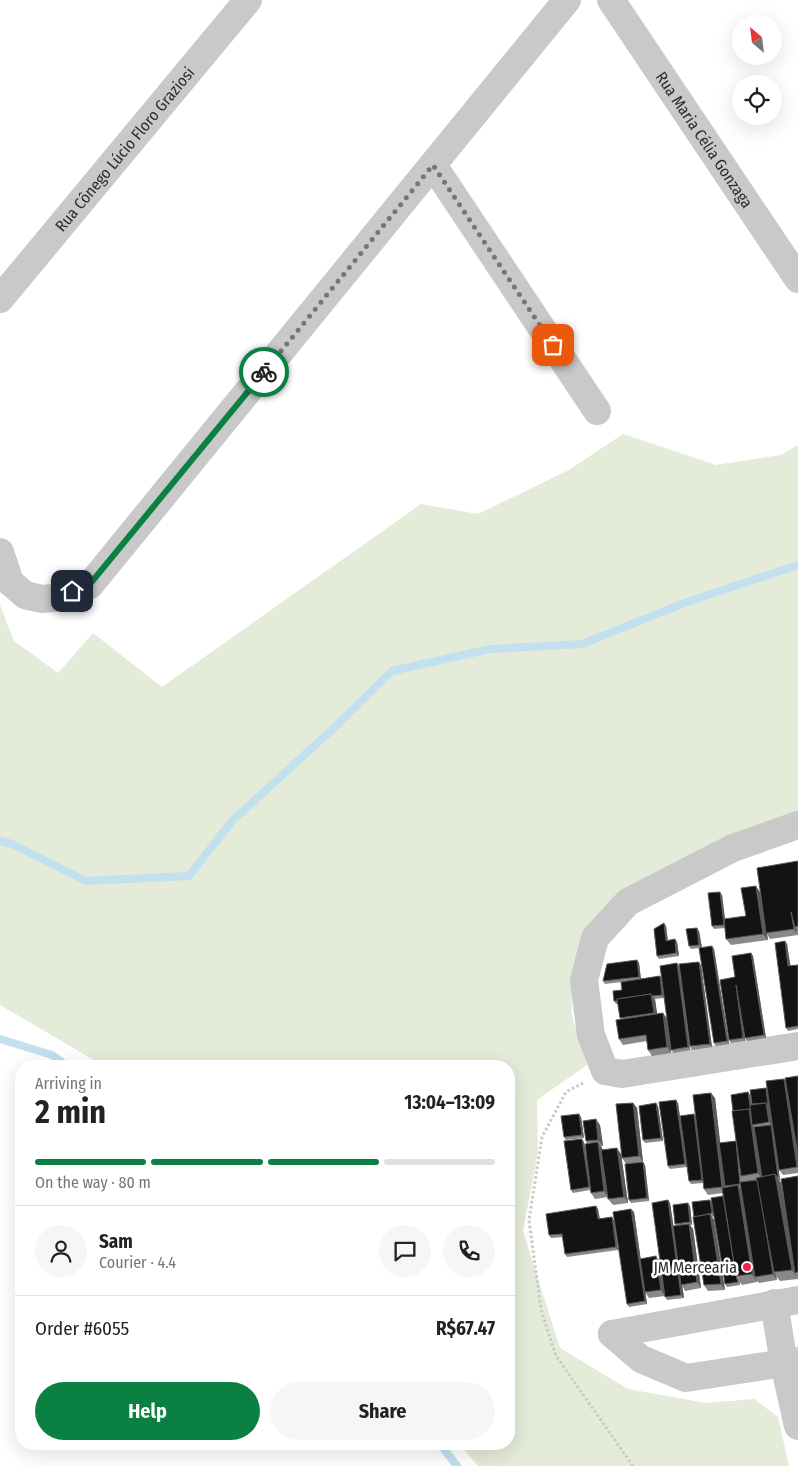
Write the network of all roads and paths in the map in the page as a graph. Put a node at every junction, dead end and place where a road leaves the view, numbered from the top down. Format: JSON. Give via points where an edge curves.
{"nodes":[{"id":1,"x":248,"y":0,"type":"edge"},
{"id":2,"x":567,"y":0,"type":"edge"},
{"id":3,"x":611,"y":0,"type":"edge"},
{"id":4,"x":433,"y":165,"type":"junction"},
{"id":5,"x":798,"y":279,"type":"edge"},
{"id":6,"x":0,"y":299,"type":"edge"},
{"id":7,"x":597,"y":412,"type":"dead end"},
{"id":8,"x":0,"y":552,"type":"edge"},
{"id":9,"x":798,"y":825,"type":"edge"},
{"id":10,"x":798,"y":1046,"type":"edge"},
{"id":11,"x":605,"y":1071,"type":"junction"},
{"id":12,"x":786,"y":1301,"type":"edge"},
{"id":13,"x":791,"y":1362,"type":"edge"},
{"id":14,"x":798,"y":1426,"type":"edge"},
{"id":15,"x":633,"y":1466,"type":"edge"}],
"edges":[{"from":1,"to":6,"type":"street","name":"Rua Cônego Lúcio Floro Graziosi"},
{"from":2,"to":4,"type":"street"},
{"from":3,"to":5,"type":"street","name":"Rua Maria Célia Gonzaga"},
{"from":4,"to":7,"type":"street"},
{"from":4,"to":8,"type":"street","via":[[90,584],[54,598],[25,595],[10,582]]},
{"from":9,"to":11,"type":"street","via":[[733,848],[628,902],[595,938],[584,980],[591,1036]]},
{"from":10,"to":11,"type":"street","via":[[622,1074]]},
{"from":11,"to":15,"type":"path","via":[[566,1092],[542,1137],[529,1220],[541,1310],[556,1356]]},
{"from":12,"to":13,"type":"street"},
{"from":12,"to":13,"type":"street","via":[[612,1334],[641,1359],[686,1378]]},
{"from":13,"to":14,"type":"street"}]}
